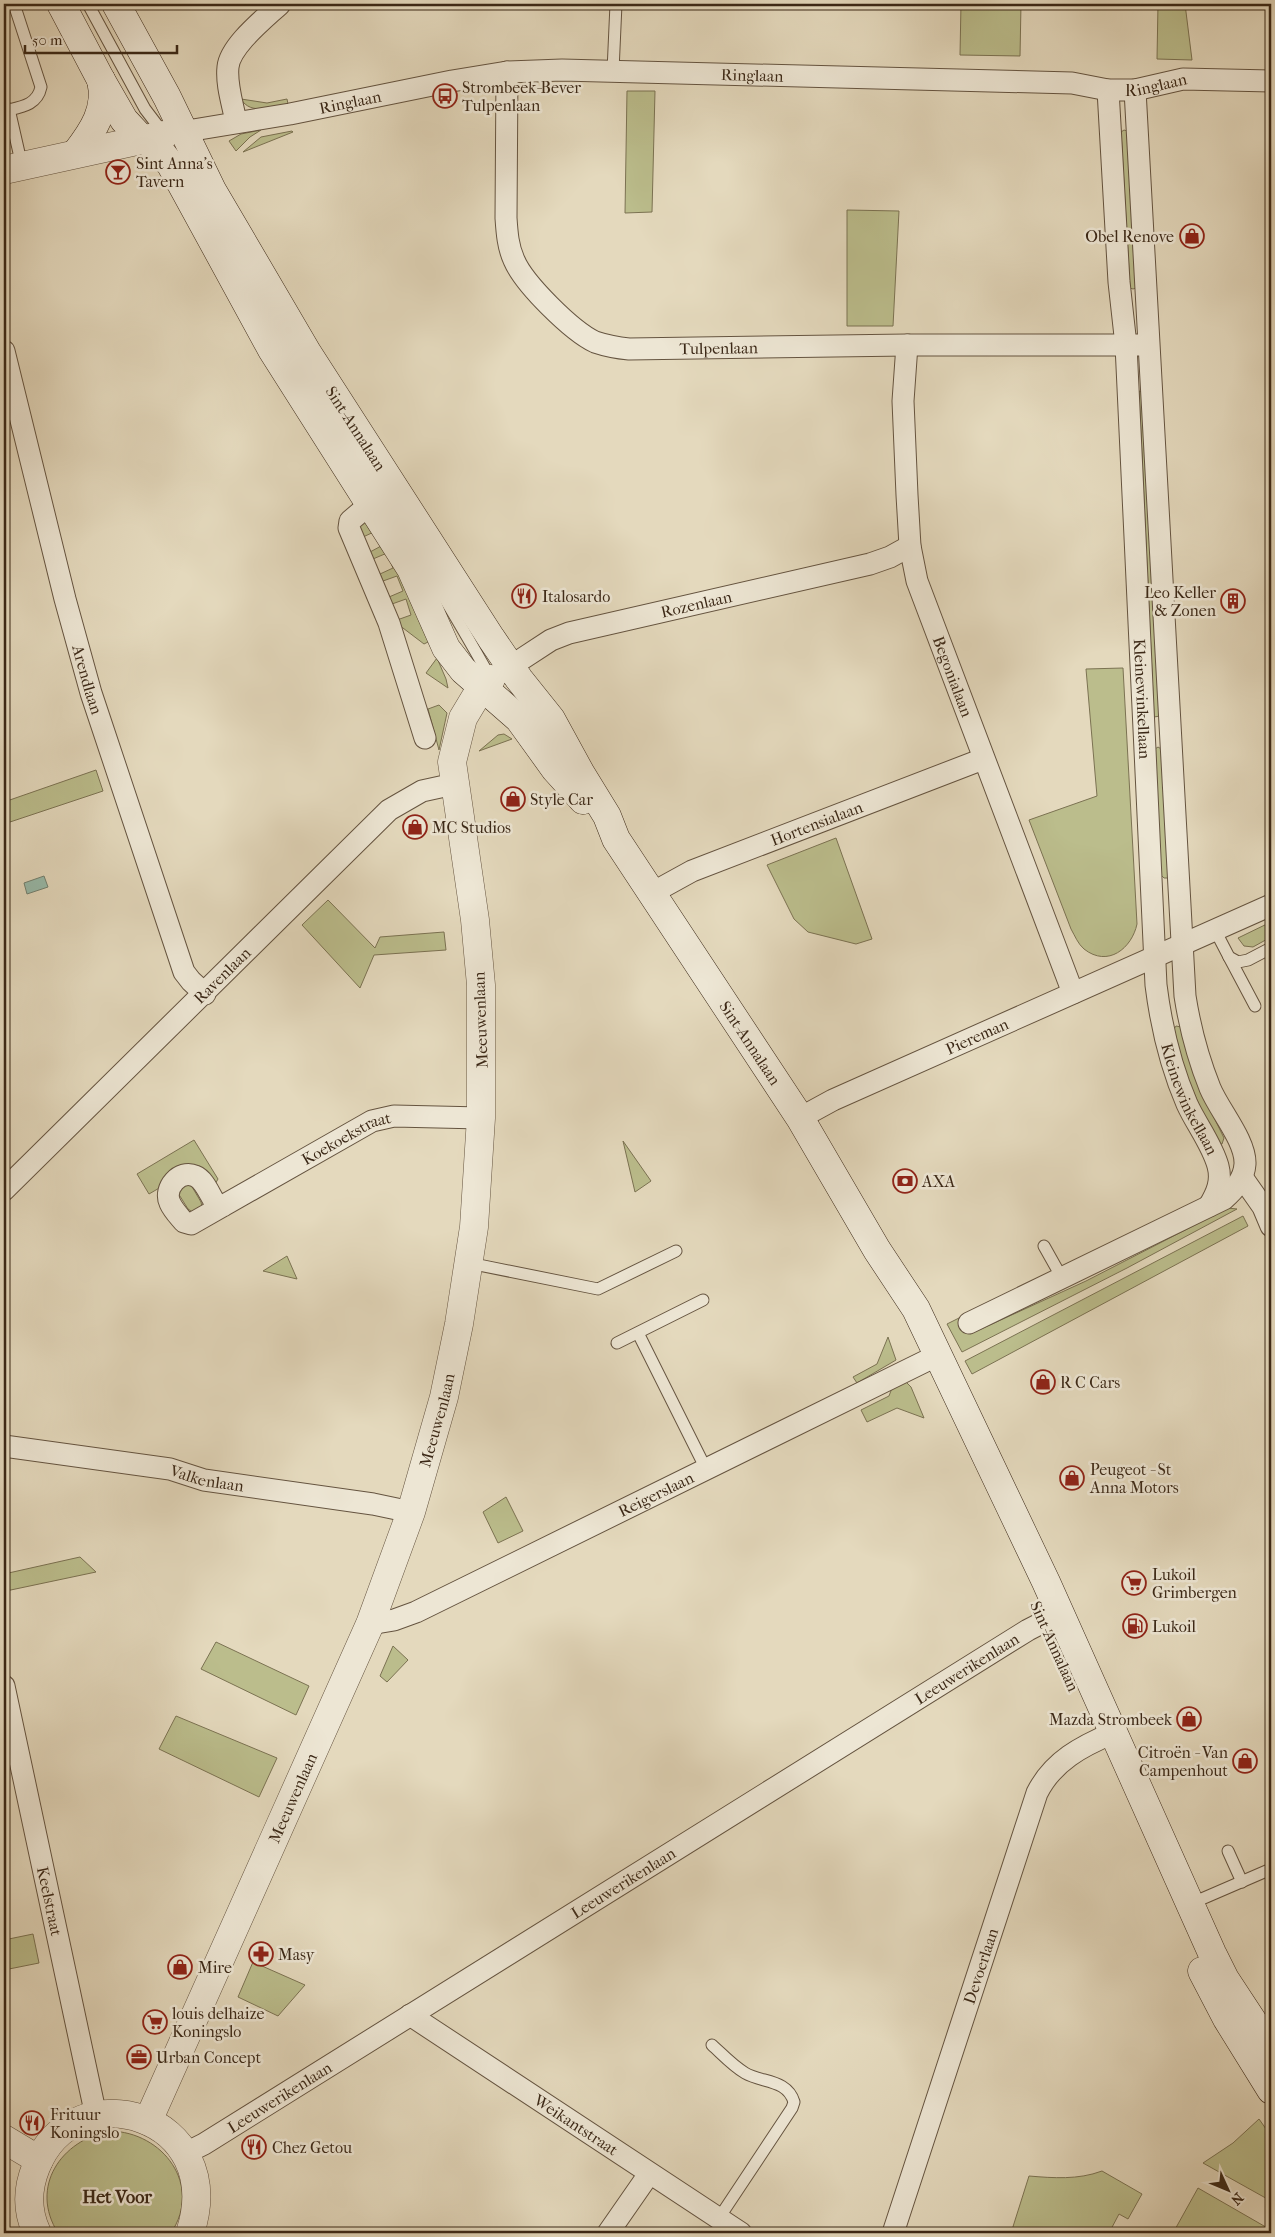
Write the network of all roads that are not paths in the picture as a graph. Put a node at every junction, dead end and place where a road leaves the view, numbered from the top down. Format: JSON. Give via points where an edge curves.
{"nodes":[{"id":1,"x":14,"y":4,"type":"edge"},
{"id":2,"x":61,"y":4,"type":"edge"},
{"id":3,"x":88,"y":4,"type":"edge"},
{"id":4,"x":116,"y":4,"type":"edge"},
{"id":5,"x":280,"y":4,"type":"edge"},
{"id":6,"x":616,"y":4,"type":"edge"},
{"id":7,"x":613,"y":71,"type":"junction"},
{"id":8,"x":507,"y":72,"type":"junction"},
{"id":9,"x":101,"y":80,"type":"junction"},
{"id":10,"x":1271,"y":81,"type":"edge"},
{"id":11,"x":1108,"y":90,"type":"junction"},
{"id":12,"x":1135,"y":90,"type":"junction"},
{"id":13,"x":7,"y":110,"type":"edge"},
{"id":14,"x":236,"y":122,"type":"junction"},
{"id":15,"x":164,"y":136,"type":"junction"},
{"id":16,"x":76,"y":153,"type":"junction"},
{"id":17,"x":13,"y":168,"type":"edge"},
{"id":18,"x":212,"y":241,"type":"junction"},
{"id":19,"x":234,"y":256,"type":"dead end"},
{"id":20,"x":249,"y":281,"type":"dead end"},
{"id":21,"x":282,"y":337,"type":"junction"},
{"id":22,"x":1149,"y":344,"type":"junction"},
{"id":23,"x":907,"y":345,"type":"junction"},
{"id":24,"x":1126,"y":345,"type":"junction"},
{"id":25,"x":4,"y":351,"type":"edge"},
{"id":26,"x":370,"y":504,"type":"junction"},
{"id":27,"x":910,"y":546,"type":"junction"},
{"id":28,"x":495,"y":677,"type":"junction"},
{"id":29,"x":424,"y":738,"type":"dead end"},
{"id":30,"x":983,"y":760,"type":"junction"},
{"id":31,"x":454,"y":784,"type":"junction"},
{"id":32,"x":652,"y":893,"type":"junction"},
{"id":33,"x":1271,"y":905,"type":"edge"},
{"id":34,"x":1215,"y":930,"type":"junction"},
{"id":35,"x":1182,"y":945,"type":"junction"},
{"id":36,"x":1271,"y":948,"type":"edge"},
{"id":37,"x":1155,"y":957,"type":"junction"},
{"id":38,"x":1229,"y":957,"type":"junction"},
{"id":39,"x":1073,"y":993,"type":"junction"},
{"id":40,"x":205,"y":994,"type":"junction"},
{"id":41,"x":1255,"y":1006,"type":"dead end"},
{"id":42,"x":482,"y":1118,"type":"junction"},
{"id":43,"x":800,"y":1118,"type":"junction"},
{"id":44,"x":1242,"y":1177,"type":"junction"},
{"id":45,"x":4,"y":1190,"type":"edge"},
{"id":46,"x":223,"y":1206,"type":"dead end"},
{"id":47,"x":1209,"y":1206,"type":"junction"},
{"id":48,"x":1271,"y":1226,"type":"edge"},
{"id":49,"x":1044,"y":1246,"type":"dead end"},
{"id":50,"x":676,"y":1251,"type":"dead end"},
{"id":51,"x":469,"y":1263,"type":"junction"},
{"id":52,"x":1062,"y":1278,"type":"junction"},
{"id":53,"x":703,"y":1300,"type":"dead end"},
{"id":54,"x":970,"y":1323,"type":"dead end"},
{"id":55,"x":638,"y":1333,"type":"junction"},
{"id":56,"x":617,"y":1343,"type":"dead end"},
{"id":57,"x":930,"y":1359,"type":"junction"},
{"id":58,"x":4,"y":1446,"type":"edge"},
{"id":59,"x":706,"y":1469,"type":"junction"},
{"id":60,"x":412,"y":1512,"type":"junction"},
{"id":61,"x":1052,"y":1617,"type":"junction"},
{"id":62,"x":370,"y":1624,"type":"junction"},
{"id":63,"x":4,"y":1686,"type":"edge"},
{"id":64,"x":1105,"y":1736,"type":"junction"},
{"id":65,"x":1228,"y":1851,"type":"dead end"},
{"id":66,"x":1271,"y":1869,"type":"edge"},
{"id":67,"x":1242,"y":1882,"type":"junction"},
{"id":68,"x":1190,"y":1904,"type":"junction"},
{"id":69,"x":410,"y":2015,"type":"junction"},
{"id":70,"x":1267,"y":2034,"type":"edge"},
{"id":71,"x":712,"y":2046,"type":"dead end"},
{"id":72,"x":1271,"y":2090,"type":"edge"},
{"id":73,"x":96,"y":2116,"type":"junction"},
{"id":74,"x":148,"y":2121,"type":"junction"},
{"id":75,"x":4,"y":2138,"type":"edge"},
{"id":76,"x":186,"y":2153,"type":"junction"},
{"id":77,"x":39,"y":2160,"type":"junction"},
{"id":78,"x":649,"y":2174,"type":"junction"},
{"id":79,"x":718,"y":2218,"type":"junction"},
{"id":80,"x":37,"y":2233,"type":"edge"},
{"id":81,"x":190,"y":2233,"type":"edge"},
{"id":82,"x":608,"y":2233,"type":"edge"},
{"id":83,"x":741,"y":2233,"type":"edge"},
{"id":84,"x":893,"y":2233,"type":"edge"}],
"edges":[{"from":1,"to":13,"type":"lane","via":[[41,87],[40,94],[31,103]]},
{"from":2,"to":9,"type":"main road","name":"Sint-Annalaan"},
{"from":3,"to":15,"type":"lane","name":"Sint-Annalaan","via":[[145,109]]},
{"from":4,"to":15,"type":"main road","name":"Sint-Annalaan"},
{"from":5,"to":14,"type":"street","via":[[243,40],[228,66]]},
{"from":6,"to":7,"type":"lane"},
{"from":7,"to":8,"type":"street","name":"Ringlaan"},
{"from":7,"to":11,"type":"street","name":"Ringlaan","via":[[1072,83]]},
{"from":8,"to":14,"type":"street","name":"Ringlaan"},
{"from":8,"to":23,"type":"street","name":"Tulpenlaan","via":[[506,218],[513,260],[529,284],[581,334],[613,348],[630,349]]},
{"from":9,"to":15,"type":"main road","name":"Sint-Annalaan","via":[[130,129]]},
{"from":9,"to":16,"type":"main road","via":[[103,100],[100,114]]},
{"from":10,"to":12,"type":"street","name":"Ringlaan","via":[[1183,79]]},
{"from":11,"to":12,"type":"street","name":"Ringlaan"},
{"from":11,"to":24,"type":"street","name":"Kleinewinkellaan","via":[[1119,282]]},
{"from":12,"to":22,"type":"street","name":"Kleinewinkellaan"},
{"from":13,"to":17,"type":"lane"},
{"from":14,"to":15,"type":"street","name":"Ringlaan"},
{"from":15,"to":16,"type":"main road"},
{"from":15,"to":18,"type":"main road","name":"Sint-Annalaan","via":[[160,151],[172,165]]},
{"from":15,"to":19,"type":"lane","name":"Sint-Annalaan"},
{"from":15,"to":28,"type":"main road","name":"Sint-Annalaan","via":[[212,190]]},
{"from":16,"to":17,"type":"main road"},
{"from":18,"to":21,"type":"lane","name":"Sint-Annalaan"},
{"from":18,"to":26,"type":"main road","name":"Sint-Annalaan","via":[[272,350]]},
{"from":20,"to":21,"type":"lane","name":"Sint-Annalaan"},
{"from":21,"to":28,"type":"lane","name":"Sint-Annalaan"},
{"from":22,"to":24,"type":"street","name":"Tulpenlaan"},
{"from":22,"to":35,"type":"street","name":"Kleinewinkellaan"},
{"from":23,"to":24,"type":"street","name":"Tulpenlaan"},
{"from":23,"to":27,"type":"street","name":"Begonialaan","via":[[903,401]]},
{"from":24,"to":37,"type":"street","name":"Kleinewinkellaan"},
{"from":25,"to":40,"type":"street","name":"Arendlaan","via":[[64,599],[91,693],[184,972]]},
{"from":26,"to":28,"type":"main road","name":"Sint-Annalaan","via":[[411,569],[446,648],[462,670]]},
{"from":26,"to":29,"type":"street","via":[[350,521],[349,528],[389,623]]},
{"from":27,"to":28,"type":"street","name":"Rozenlaan","via":[[870,564],[569,633],[551,640]]},
{"from":27,"to":30,"type":"street","name":"Begonialaan","via":[[927,610]]},
{"from":28,"to":31,"type":"main road","name":"Meeuwenlaan","via":[[463,718],[452,762]]},
{"from":28,"to":32,"type":"main road","name":"Sint-Annalaan","via":[[551,719],[607,816],[616,839]]},
{"from":30,"to":32,"type":"street","name":"Hortensialaan","via":[[692,871]]},
{"from":30,"to":39,"type":"street","name":"Begonialaan"},
{"from":31,"to":40,"type":"street","name":"Ravenlaan","via":[[422,791],[389,810]]},
{"from":31,"to":42,"type":"main road","name":"Meeuwenlaan","via":[[467,857],[481,985]]},
{"from":32,"to":43,"type":"main road","name":"Sint-Annalaan"},
{"from":33,"to":34,"type":"street","name":"Piereman"},
{"from":34,"to":35,"type":"street","name":"Piereman"},
{"from":34,"to":38,"type":"lane"},
{"from":35,"to":37,"type":"street","name":"Piereman"},
{"from":35,"to":44,"type":"street","name":"Kleinewinkellaan","via":[[1189,1023],[1211,1091],[1243,1149]]},
{"from":36,"to":38,"type":"lane","via":[[1243,962]]},
{"from":37,"to":39,"type":"street","name":"Piereman"},
{"from":37,"to":47,"type":"street","name":"Kleinewinkellaan","via":[[1159,1006],[1178,1078],[1187,1104],[1218,1166],[1220,1180]]},
{"from":38,"to":41,"type":"lane"},
{"from":39,"to":43,"type":"street","name":"Piereman","via":[[833,1100]]},
{"from":40,"to":45,"type":"street","name":"Ravenlaan"},
{"from":42,"to":46,"type":"street","name":"Koekoekstraat","via":[[394,1116],[372,1121]]},
{"from":42,"to":51,"type":"main road","name":"Meeuwenlaan"},
{"from":43,"to":57,"type":"main road","name":"Sint-Annalaan","via":[[877,1250],[898,1312]]},
{"from":44,"to":47,"type":"street","via":[[1224,1199]]},
{"from":44,"to":48,"type":"street","via":[[1263,1207]]},
{"from":47,"to":52,"type":"street"},
{"from":49,"to":52,"type":"lane"},
{"from":50,"to":51,"type":"lane","via":[[598,1289]]},
{"from":51,"to":60,"type":"main road","name":"Meeuwenlaan","via":[[444,1397]]},
{"from":52,"to":54,"type":"street"},
{"from":53,"to":55,"type":"lane"},
{"from":55,"to":56,"type":"lane"},
{"from":55,"to":59,"type":"lane"},
{"from":57,"to":59,"type":"street","name":"Reigerslaan"},
{"from":57,"to":61,"type":"main road","name":"Sint-Annalaan"},
{"from":58,"to":60,"type":"street","name":"Valkenlaan","via":[[170,1469],[204,1480]]},
{"from":59,"to":62,"type":"street","name":"Reigerslaan","via":[[411,1614]]},
{"from":60,"to":62,"type":"main road","name":"Meeuwenlaan"},
{"from":61,"to":64,"type":"main road","name":"Sint-Annalaan"},
{"from":61,"to":69,"type":"street","name":"Leeuwerikenlaan"},
{"from":62,"to":74,"type":"main road","name":"Meeuwenlaan"},
{"from":63,"to":73,"type":"street","name":"Keelstraat"},
{"from":64,"to":68,"type":"main road","name":"Sint-Annalaan"},
{"from":64,"to":72,"type":"main road","name":"Sint-Annalaan","via":[[1209,1985]]},
{"from":64,"to":84,"type":"street","name":"Devoerlaan","via":[[1079,1748],[1052,1770],[1037,1793]]},
{"from":65,"to":67,"type":"lane"},
{"from":66,"to":67,"type":"lane"},
{"from":67,"to":68,"type":"lane"},
{"from":68,"to":70,"type":"main road","name":"Sint-Annalaan","via":[[1225,1979]]},
{"from":69,"to":76,"type":"street","name":"Leeuwerikenlaan"},
{"from":69,"to":78,"type":"street","name":"Weikantstraat"},
{"from":71,"to":79,"type":"lane","via":[[745,2073],[788,2090],[794,2102]]},
{"from":73,"to":74,"type":"main road","via":[[124,2114]]},
{"from":73,"to":77,"type":"main road","via":[[64,2130],[50,2142]]},
{"from":74,"to":76,"type":"main road","via":[[173,2137]]},
{"from":75,"to":77,"type":"main road"},
{"from":76,"to":81,"type":"main road","via":[[193,2169],[198,2201]]},
{"from":77,"to":80,"type":"main road","via":[[30,2191],[30,2211]]},
{"from":78,"to":79,"type":"street","name":"Weikantstraat"},
{"from":78,"to":82,"type":"street"},
{"from":79,"to":83,"type":"street","name":"Weikantstraat"}]}
